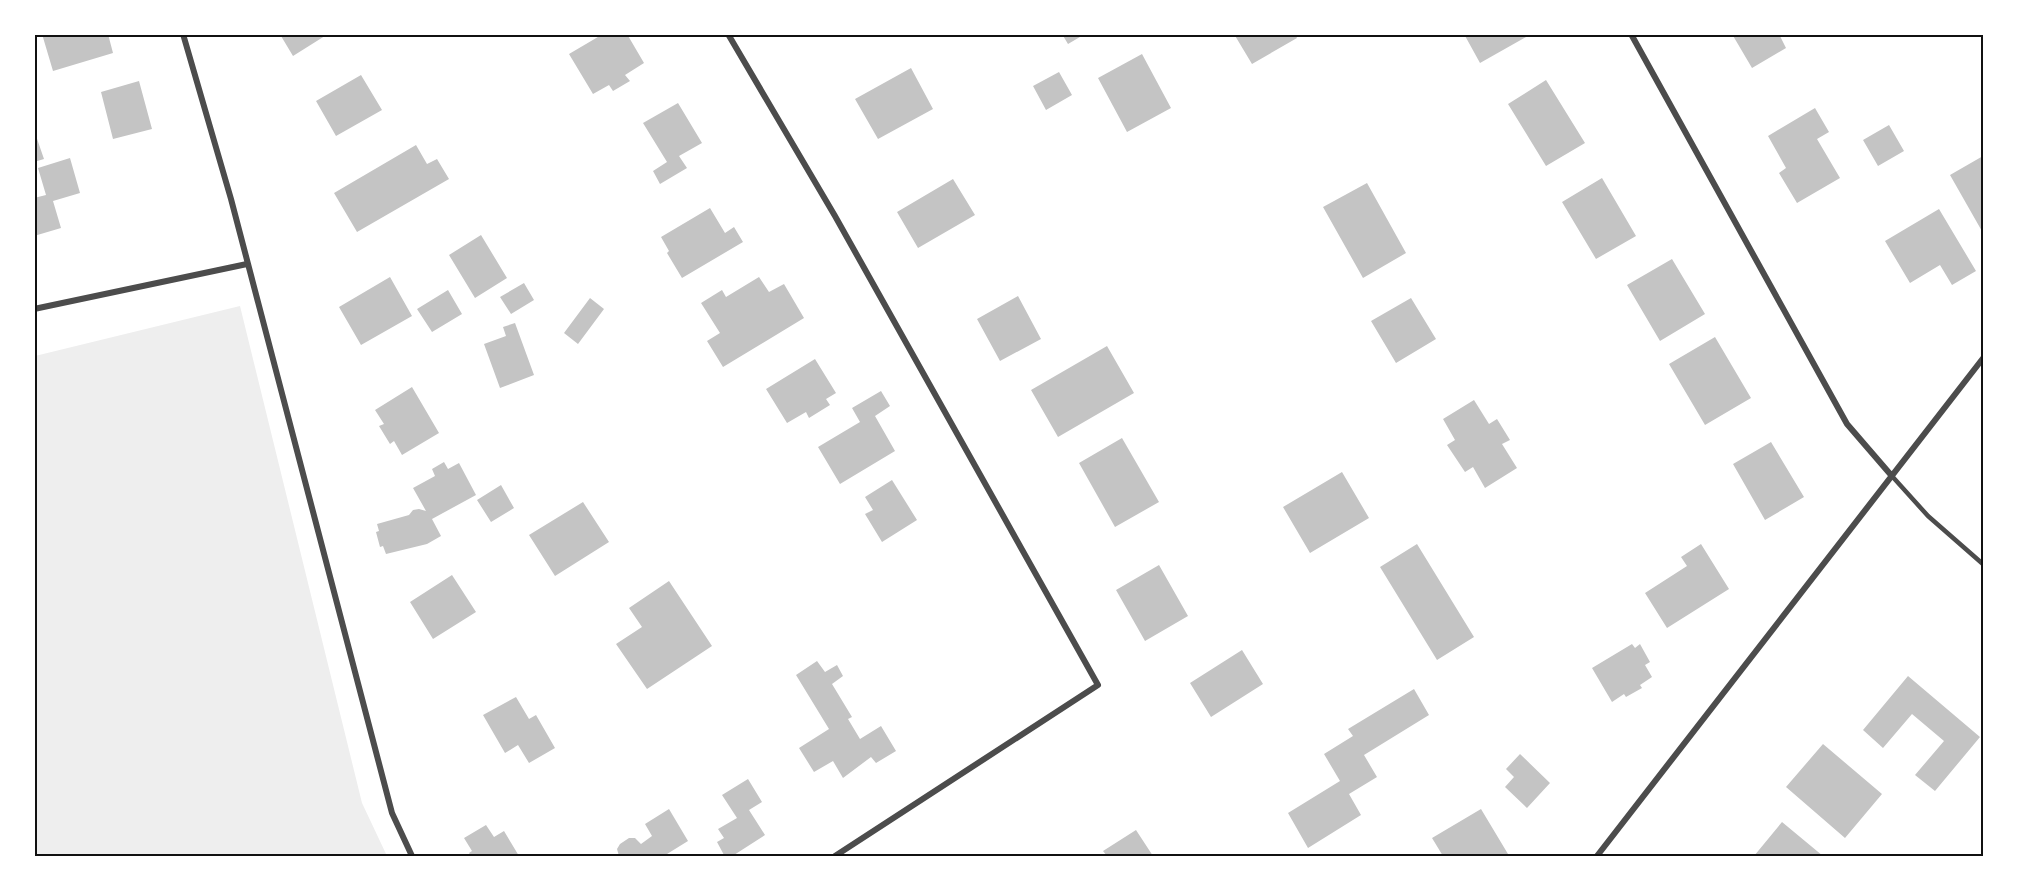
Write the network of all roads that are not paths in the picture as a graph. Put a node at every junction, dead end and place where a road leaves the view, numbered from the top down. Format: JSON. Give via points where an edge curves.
{"nodes":[{"id":1,"x":183,"y":34,"type":"edge"},
{"id":2,"x":728,"y":34,"type":"edge"},
{"id":3,"x":1631,"y":34,"type":"edge"},
{"id":4,"x":247,"y":264,"type":"junction"},
{"id":5,"x":34,"y":309,"type":"edge"},
{"id":6,"x":1983,"y":357,"type":"edge"},
{"id":7,"x":1891,"y":475,"type":"junction"},
{"id":8,"x":1983,"y":565,"type":"edge"},
{"id":9,"x":412,"y":856,"type":"edge"},
{"id":10,"x":835,"y":856,"type":"edge"},
{"id":11,"x":1597,"y":856,"type":"edge"}],
"edges":[{"from":1,"to":4,"type":"street"},
{"from":2,"to":10,"type":"street","via":[[835,216],[1098,686]]},
{"from":3,"to":7,"type":"street","via":[[1847,424]]},
{"from":4,"to":5,"type":"street"},
{"from":4,"to":9,"type":"street","via":[[392,813]]},
{"from":6,"to":7,"type":"street"},
{"from":7,"to":8,"type":"lane","via":[[1928,516]]},
{"from":7,"to":11,"type":"street"}]}
